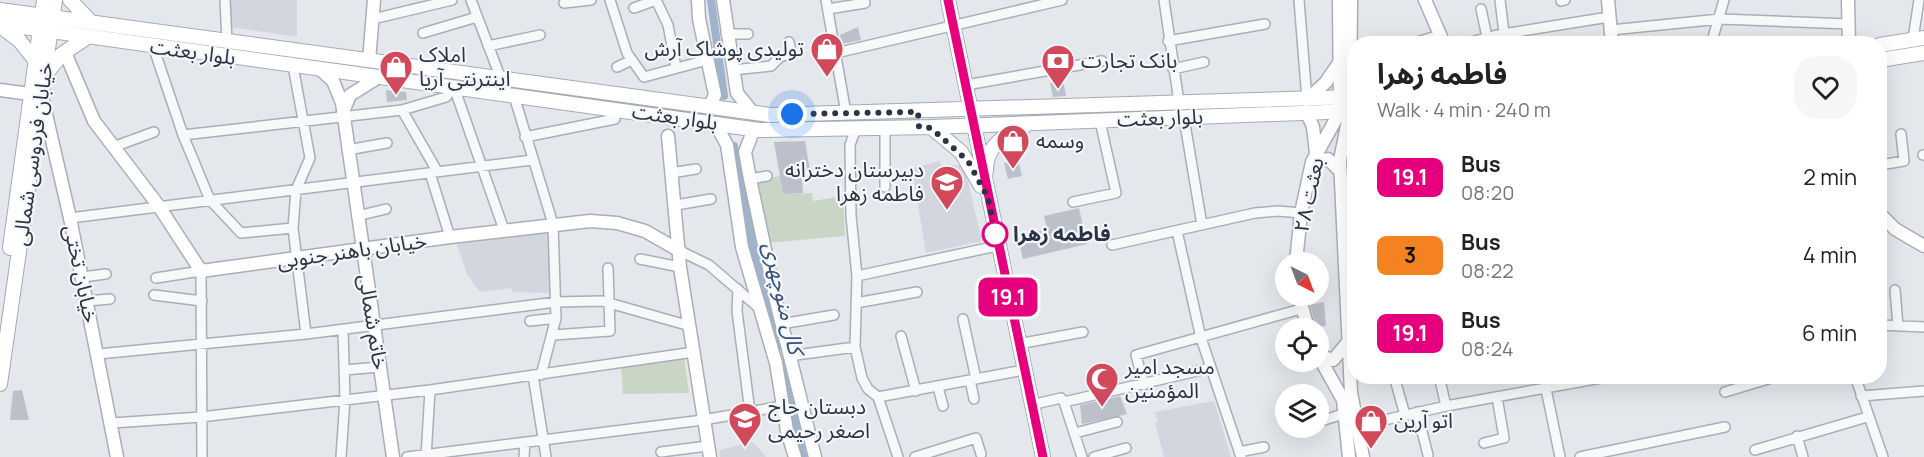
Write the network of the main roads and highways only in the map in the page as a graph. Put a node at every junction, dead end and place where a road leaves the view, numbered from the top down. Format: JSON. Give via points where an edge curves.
{"nodes":[{"id":1,"x":55,"y":0,"type":"edge"},
{"id":2,"x":70,"y":0,"type":"edge"},
{"id":3,"x":948,"y":0,"type":"edge"},
{"id":4,"x":8,"y":5,"type":"edge"},
{"id":5,"x":46,"y":10,"type":"edge"},
{"id":6,"x":0,"y":25,"type":"edge"},
{"id":7,"x":90,"y":29,"type":"junction"},
{"id":8,"x":45,"y":30,"type":"junction"},
{"id":9,"x":1918,"y":39,"type":"edge"},
{"id":10,"x":227,"y":41,"type":"junction"},
{"id":11,"x":1887,"y":44,"type":"edge"},
{"id":12,"x":1924,"y":53,"type":"edge"},
{"id":13,"x":226,"y":57,"type":"junction"},
{"id":14,"x":1887,"y":59,"type":"edge"},
{"id":15,"x":35,"y":60,"type":"junction"},
{"id":16,"x":44,"y":76,"type":"junction"},
{"id":17,"x":966,"y":85,"type":"junction"},
{"id":18,"x":586,"y":90,"type":"junction"},
{"id":19,"x":36,"y":93,"type":"junction"},
{"id":20,"x":1226,"y":100,"type":"junction"},
{"id":21,"x":1347,"y":104,"type":"edge"},
{"id":22,"x":584,"y":105,"type":"junction"},
{"id":23,"x":1307,"y":106,"type":"junction"},
{"id":24,"x":970,"y":109,"type":"junction"},
{"id":25,"x":941,"y":110,"type":"junction"},
{"id":26,"x":918,"y":112,"type":"junction"},
{"id":27,"x":1227,"y":116,"type":"junction"},
{"id":28,"x":1033,"y":122,"type":"junction"},
{"id":29,"x":974,"y":125,"type":"junction"},
{"id":30,"x":925,"y":127,"type":"junction"},
{"id":31,"x":987,"y":195,"type":"junction"},
{"id":32,"x":0,"y":324,"type":"edge"},
{"id":33,"x":0,"y":384,"type":"edge"},
{"id":34,"x":1043,"y":457,"type":"edge"}],
"edges":[{"from":1,"to":5,"type":"main road"},
{"from":2,"to":7,"type":"main road"},
{"from":3,"to":17,"type":"main road"},
{"from":4,"to":5,"type":"main road","name":"بلوار بعثت"},
{"from":5,"to":7,"type":"main road","name":"بلوار بعثت"},
{"from":5,"to":8,"type":"main road"},
{"from":6,"to":8,"type":"main road","name":"بلوار بعثت"},
{"from":6,"to":15,"type":"main road"},
{"from":7,"to":8,"type":"main road","name":"بلوار بعثت"},
{"from":7,"to":10,"type":"main road","name":"بلوار بعثت"},
{"from":7,"to":13,"type":"main road","name":"بلوار بعثت","via":[[153,46]]},
{"from":7,"to":16,"type":"main road"},
{"from":8,"to":15,"type":"main road","name":"خیابان فردوسی شمالی"},
{"from":8,"to":16,"type":"main road","name":"خیابان فردوسی شمالی"},
{"from":9,"to":11,"type":"main road"},
{"from":10,"to":13,"type":"main road"},
{"from":10,"to":18,"type":"main road","name":"بلوار بعثت"},
{"from":12,"to":14,"type":"main road"},
{"from":13,"to":22,"type":"main road","name":"بلوار بعثت"},
{"from":15,"to":19,"type":"main road","name":"خیابان فردوسی شمالی"},
{"from":16,"to":19,"type":"main road","name":"خیابان فردوسی شمالی"},
{"from":17,"to":24,"type":"main road"},
{"from":17,"to":25,"type":"main road","via":[[957,99]]},
{"from":18,"to":22,"type":"main road"},
{"from":18,"to":26,"type":"main road","name":"بلوار بعثت","via":[[753,113]]},
{"from":19,"to":32,"type":"main road","name":"خیابان فردوسی شمالی"},
{"from":19,"to":33,"type":"main road","name":"خیابان فردوسی شمالی"},
{"from":20,"to":23,"type":"main road","name":"بلوار بعثت"},
{"from":20,"to":24,"type":"main road","name":"بلوار بعثت"},
{"from":20,"to":27,"type":"main road"},
{"from":21,"to":23,"type":"main road","name":"بلوار بعثت"},
{"from":22,"to":30,"type":"main road","name":"بلوار بعثت","via":[[754,129]]},
{"from":23,"to":27,"type":"main road","name":"بلوار بعثت"},
{"from":24,"to":25,"type":"main road","name":"بلوار بعثت"},
{"from":24,"to":29,"type":"main road"},
{"from":25,"to":26,"type":"main road","name":"بلوار بعثت"},
{"from":26,"to":30,"type":"main road"},
{"from":27,"to":28,"type":"main road","name":"بلوار بعثت"},
{"from":28,"to":29,"type":"main road","name":"بلوار بعثت"},
{"from":28,"to":31,"type":"main road","via":[[1002,138],[988,155]]},
{"from":29,"to":30,"type":"main road","name":"بلوار بعثت"},
{"from":29,"to":31,"type":"main road"},
{"from":30,"to":31,"type":"main road","via":[[961,152]]},
{"from":31,"to":34,"type":"main road"}]}
